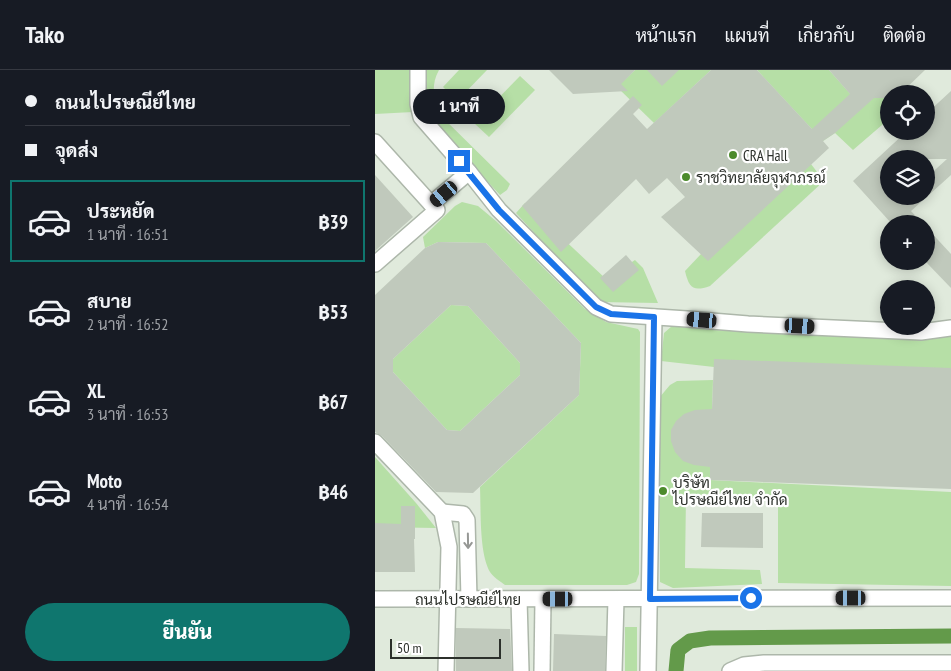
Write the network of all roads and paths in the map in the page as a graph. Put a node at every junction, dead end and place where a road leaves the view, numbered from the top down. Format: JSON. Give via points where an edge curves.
{"nodes":[{"id":1,"x":418,"y":70,"type":"edge"},
{"id":2,"x":375,"y":142,"type":"edge"},
{"id":3,"x":469,"y":172,"type":"junction"},
{"id":4,"x":431,"y":204,"type":"junction"},
{"id":5,"x":375,"y":264,"type":"edge"},
{"id":6,"x":654,"y":317,"type":"junction"},
{"id":7,"x":951,"y":328,"type":"edge"},
{"id":8,"x":375,"y":442,"type":"edge"},
{"id":9,"x":442,"y":512,"type":"junction"},
{"id":10,"x":951,"y":598,"type":"edge"},
{"id":11,"x":375,"y":599,"type":"edge"},
{"id":12,"x":448,"y":599,"type":"junction"},
{"id":13,"x":469,"y":599,"type":"junction"},
{"id":14,"x":519,"y":599,"type":"junction"},
{"id":15,"x":543,"y":599,"type":"junction"},
{"id":16,"x":616,"y":599,"type":"junction"},
{"id":17,"x":650,"y":599,"type":"junction"},
{"id":18,"x":951,"y":664,"type":"edge"},
{"id":19,"x":803,"y":667,"type":"edge"},
{"id":20,"x":446,"y":671,"type":"edge"},
{"id":21,"x":521,"y":671,"type":"edge"},
{"id":22,"x":543,"y":671,"type":"edge"},
{"id":23,"x":614,"y":671,"type":"edge"},
{"id":24,"x":648,"y":671,"type":"edge"},
{"id":25,"x":730,"y":671,"type":"edge"}],
"edges":[{"from":1,"to":3,"type":"street","via":[[421,117]]},
{"from":2,"to":4,"type":"street"},
{"from":3,"to":4,"type":"street"},
{"from":3,"to":6,"type":"street","via":[[499,210],[596,307],[611,314]]},
{"from":4,"to":5,"type":"street","via":[[437,210]]},
{"from":6,"to":7,"type":"street","via":[[921,332]]},
{"from":6,"to":17,"type":"street"},
{"from":8,"to":9,"type":"street"},
{"from":9,"to":12,"type":"street","via":[[449,547]]},
{"from":9,"to":13,"type":"street","one_way":true,"via":[[463,514],[467,520]]},
{"from":10,"to":17,"type":"street","name":"ถนนไปรษณีย์ไทย"},
{"from":11,"to":12,"type":"street","name":"ถนนไปรษณีย์ไทย"},
{"from":12,"to":13,"type":"street","name":"ถนนไปรษณีย์ไทย"},
{"from":12,"to":20,"type":"street"},
{"from":13,"to":14,"type":"street","name":"ถนนไปรษณีย์ไทย"},
{"from":14,"to":15,"type":"street","name":"ถนนไปรษณีย์ไทย"},
{"from":14,"to":21,"type":"street"},
{"from":15,"to":16,"type":"street","name":"ถนนไปรษณีย์ไทย"},
{"from":15,"to":22,"type":"street"},
{"from":16,"to":17,"type":"street","name":"ถนนไปรษณีย์ไทย"},
{"from":16,"to":23,"type":"street"},
{"from":17,"to":24,"type":"street"},
{"from":18,"to":19,"type":"street"},
{"from":19,"to":25,"type":"street","via":[[764,663]]}]}
